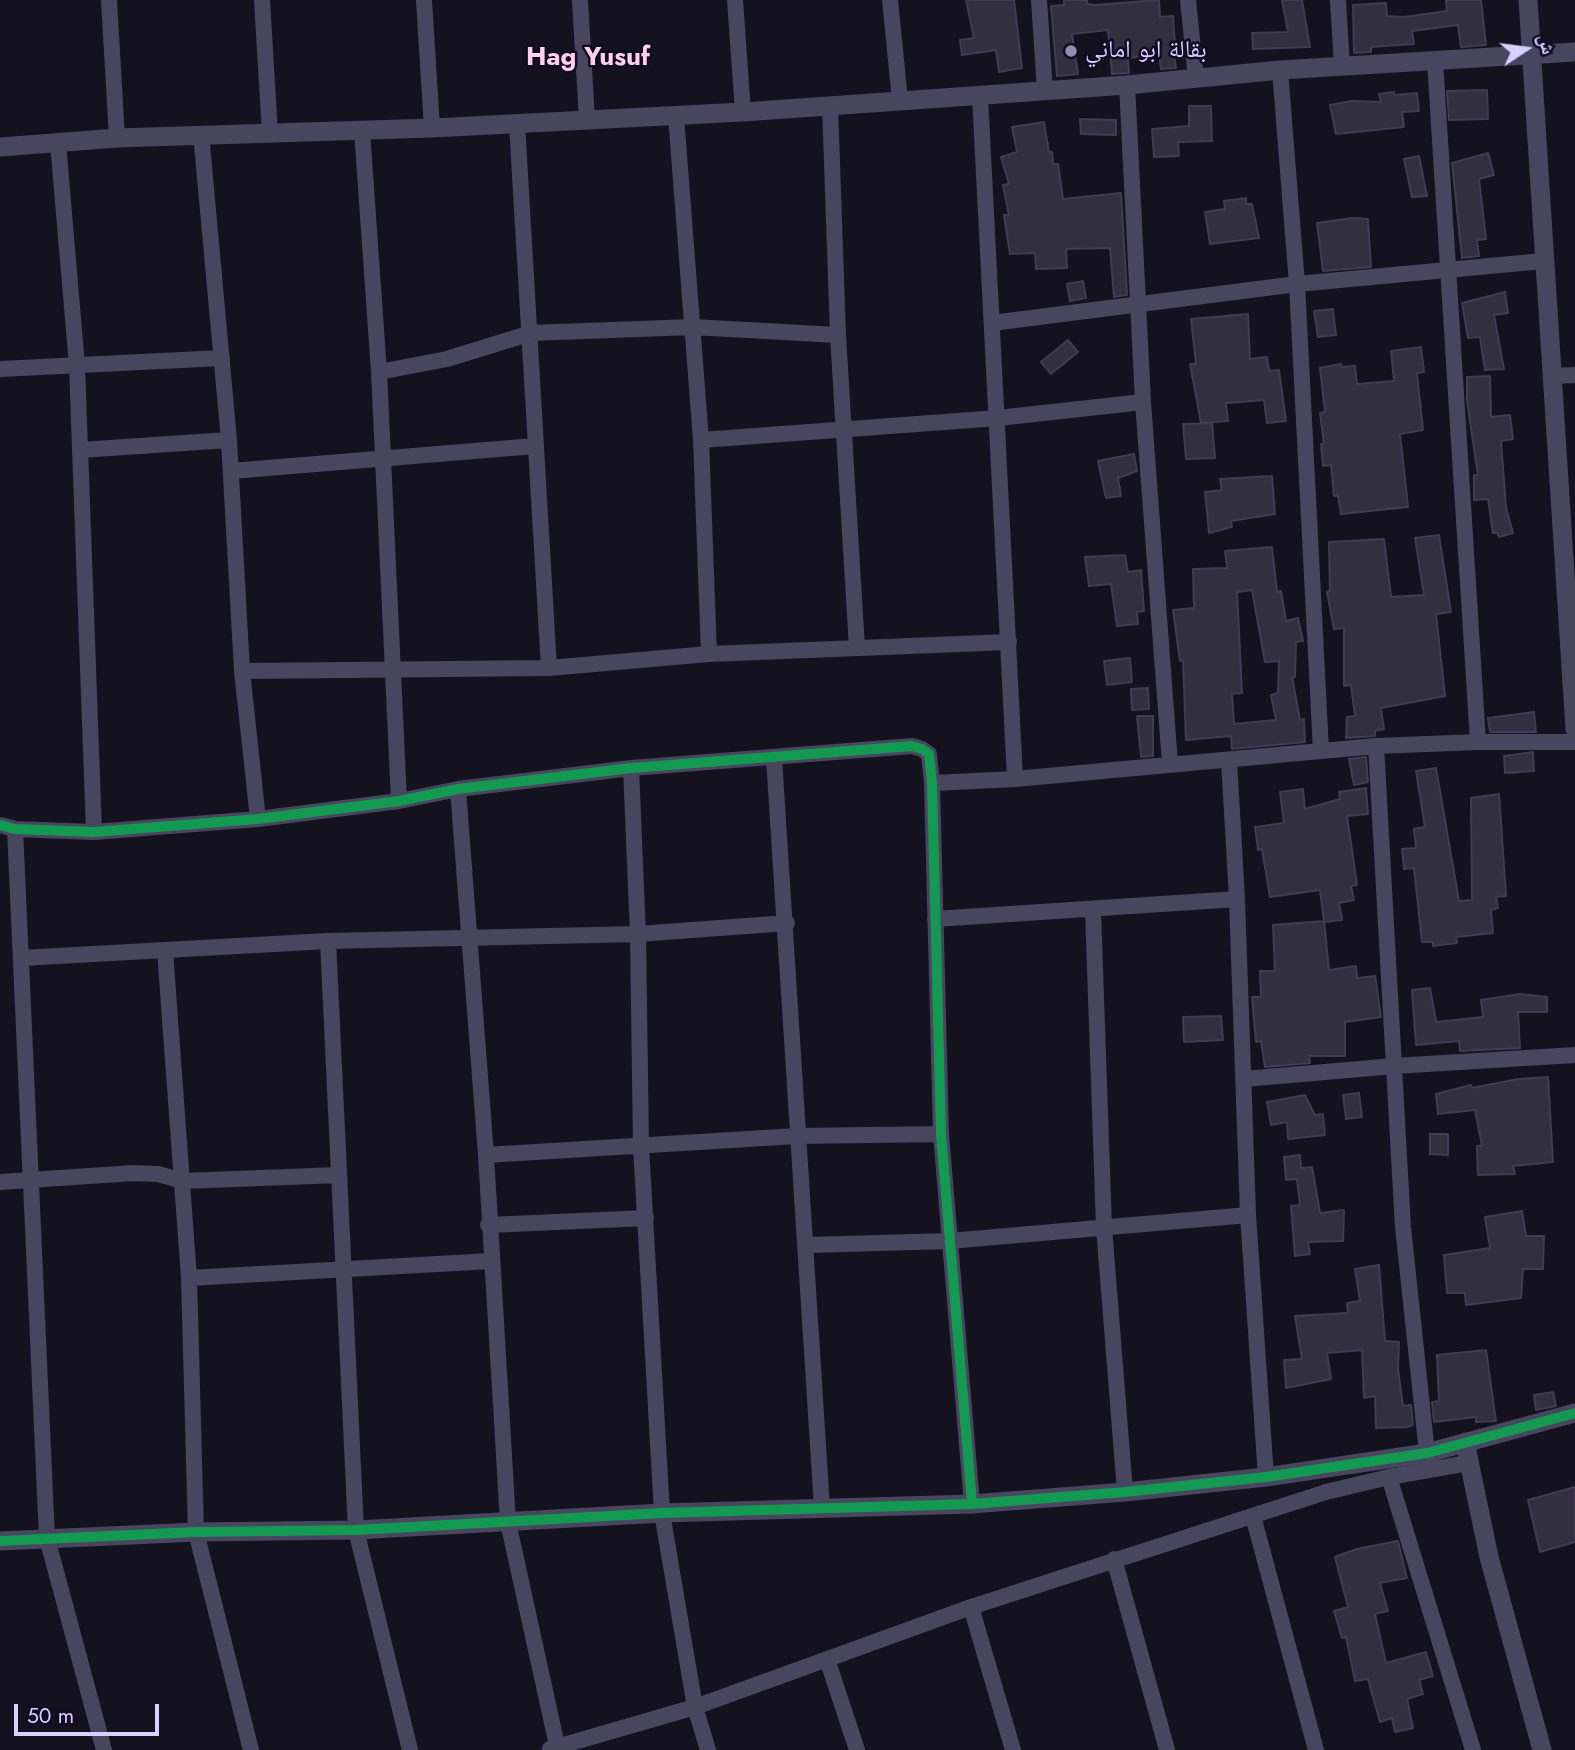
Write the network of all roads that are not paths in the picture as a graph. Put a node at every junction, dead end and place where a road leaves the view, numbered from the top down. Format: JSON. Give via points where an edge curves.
{"nodes":[{"id":1,"x":109,"y":0,"type":"edge"},
{"id":2,"x":262,"y":0,"type":"edge"},
{"id":3,"x":424,"y":0,"type":"edge"},
{"id":4,"x":580,"y":0,"type":"edge"},
{"id":5,"x":735,"y":0,"type":"edge"},
{"id":6,"x":890,"y":0,"type":"edge"},
{"id":7,"x":1039,"y":0,"type":"edge"},
{"id":8,"x":1188,"y":0,"type":"edge"},
{"id":9,"x":1338,"y":0,"type":"edge"},
{"id":10,"x":1528,"y":0,"type":"edge"},
{"id":11,"x":1575,"y":52,"type":"edge"},
{"id":12,"x":1531,"y":55,"type":"junction"},
{"id":13,"x":1434,"y":61,"type":"junction"},
{"id":14,"x":1342,"y":66,"type":"junction"},
{"id":15,"x":1280,"y":70,"type":"junction"},
{"id":16,"x":1196,"y":79,"type":"junction"},
{"id":17,"x":1128,"y":85,"type":"junction"},
{"id":18,"x":1045,"y":91,"type":"junction"},
{"id":19,"x":980,"y":96,"type":"junction"},
{"id":20,"x":900,"y":100,"type":"junction"},
{"id":21,"x":830,"y":106,"type":"junction"},
{"id":22,"x":743,"y":112,"type":"junction"},
{"id":23,"x":676,"y":116,"type":"junction"},
{"id":24,"x":587,"y":120,"type":"junction"},
{"id":25,"x":517,"y":124,"type":"junction"},
{"id":26,"x":432,"y":128,"type":"junction"},
{"id":27,"x":362,"y":131,"type":"junction"},
{"id":28,"x":270,"y":133,"type":"junction"},
{"id":29,"x":201,"y":134,"type":"junction"},
{"id":30,"x":117,"y":138,"type":"junction"},
{"id":31,"x":58,"y":143,"type":"junction"},
{"id":32,"x":0,"y":147,"type":"edge"},
{"id":33,"x":1543,"y":261,"type":"junction"},
{"id":34,"x":1450,"y":268,"type":"junction"},
{"id":35,"x":1297,"y":284,"type":"junction"},
{"id":36,"x":1138,"y":303,"type":"junction"},
{"id":37,"x":992,"y":323,"type":"junction"},
{"id":38,"x":692,"y":327,"type":"junction"},
{"id":39,"x":531,"y":333,"type":"junction"},
{"id":40,"x":838,"y":335,"type":"junction"},
{"id":41,"x":222,"y":358,"type":"junction"},
{"id":42,"x":77,"y":366,"type":"junction"},
{"id":43,"x":0,"y":369,"type":"edge"},
{"id":44,"x":379,"y":372,"type":"junction"},
{"id":45,"x":1575,"y":375,"type":"edge"},
{"id":46,"x":1552,"y":376,"type":"junction"},
{"id":47,"x":1143,"y":402,"type":"junction"},
{"id":48,"x":998,"y":418,"type":"junction"},
{"id":49,"x":845,"y":429,"type":"junction"},
{"id":50,"x":229,"y":440,"type":"junction"},
{"id":51,"x":701,"y":440,"type":"junction"},
{"id":52,"x":535,"y":446,"type":"junction"},
{"id":53,"x":80,"y":450,"type":"junction"},
{"id":54,"x":383,"y":461,"type":"junction"},
{"id":55,"x":230,"y":471,"type":"junction"},
{"id":56,"x":1009,"y":642,"type":"junction"},
{"id":57,"x":857,"y":648,"type":"junction"},
{"id":58,"x":709,"y":654,"type":"junction"},
{"id":59,"x":550,"y":668,"type":"junction"},
{"id":60,"x":391,"y":669,"type":"junction"},
{"id":61,"x":242,"y":671,"type":"junction"},
{"id":62,"x":1575,"y":729,"type":"edge"},
{"id":63,"x":1478,"y":742,"type":"junction"},
{"id":64,"x":1575,"y":742,"type":"edge"},
{"id":65,"x":1376,"y":747,"type":"junction"},
{"id":66,"x":1321,"y":751,"type":"junction"},
{"id":67,"x":774,"y":758,"type":"junction"},
{"id":68,"x":1229,"y":760,"type":"junction"},
{"id":69,"x":1170,"y":764,"type":"junction"},
{"id":70,"x":631,"y":768,"type":"junction"},
{"id":71,"x":1015,"y":779,"type":"junction"},
{"id":72,"x":932,"y":783,"type":"junction"},
{"id":73,"x":458,"y":789,"type":"junction"},
{"id":74,"x":399,"y":801,"type":"junction"},
{"id":75,"x":258,"y":819,"type":"junction"},
{"id":76,"x":7,"y":827,"type":"edge"},
{"id":77,"x":94,"y":832,"type":"junction"},
{"id":78,"x":1237,"y":899,"type":"junction"},
{"id":79,"x":1093,"y":911,"type":"junction"},
{"id":80,"x":935,"y":919,"type":"junction"},
{"id":81,"x":787,"y":923,"type":"junction"},
{"id":82,"x":638,"y":934,"type":"junction"},
{"id":83,"x":468,"y":938,"type":"junction"},
{"id":84,"x":327,"y":941,"type":"junction"},
{"id":85,"x":165,"y":951,"type":"junction"},
{"id":86,"x":22,"y":958,"type":"junction"},
{"id":87,"x":1575,"y":1055,"type":"edge"},
{"id":88,"x":1394,"y":1066,"type":"junction"},
{"id":89,"x":1244,"y":1079,"type":"junction"},
{"id":90,"x":941,"y":1134,"type":"junction"},
{"id":91,"x":797,"y":1136,"type":"junction"},
{"id":92,"x":641,"y":1146,"type":"junction"},
{"id":93,"x":486,"y":1155,"type":"junction"},
{"id":94,"x":339,"y":1175,"type":"junction"},
{"id":95,"x":30,"y":1181,"type":"junction"},
{"id":96,"x":183,"y":1181,"type":"junction"},
{"id":97,"x":0,"y":1182,"type":"edge"},
{"id":98,"x":1248,"y":1215,"type":"junction"},
{"id":99,"x":646,"y":1218,"type":"junction"},
{"id":100,"x":488,"y":1225,"type":"junction"},
{"id":101,"x":1104,"y":1227,"type":"junction"},
{"id":102,"x":949,"y":1241,"type":"junction"},
{"id":103,"x":807,"y":1245,"type":"junction"},
{"id":104,"x":490,"y":1261,"type":"junction"},
{"id":105,"x":342,"y":1270,"type":"junction"},
{"id":106,"x":189,"y":1278,"type":"junction"},
{"id":107,"x":1575,"y":1413,"type":"edge"},
{"id":108,"x":1465,"y":1442,"type":"junction"},
{"id":109,"x":1427,"y":1452,"type":"junction"},
{"id":110,"x":1468,"y":1463,"type":"junction"},
{"id":111,"x":1266,"y":1477,"type":"junction"},
{"id":112,"x":1388,"y":1477,"type":"junction"},
{"id":113,"x":1125,"y":1492,"type":"junction"},
{"id":114,"x":972,"y":1504,"type":"junction"},
{"id":115,"x":822,"y":1508,"type":"junction"},
{"id":116,"x":662,"y":1513,"type":"junction"},
{"id":117,"x":1253,"y":1516,"type":"junction"},
{"id":118,"x":508,"y":1522,"type":"junction"},
{"id":119,"x":356,"y":1530,"type":"junction"},
{"id":120,"x":196,"y":1532,"type":"junction"},
{"id":121,"x":47,"y":1538,"type":"junction"},
{"id":122,"x":0,"y":1541,"type":"edge"},
{"id":123,"x":1114,"y":1559,"type":"junction"},
{"id":124,"x":971,"y":1607,"type":"junction"},
{"id":125,"x":827,"y":1658,"type":"junction"},
{"id":126,"x":695,"y":1707,"type":"junction"},
{"id":127,"x":554,"y":1749,"type":"edge"},
{"id":128,"x":104,"y":1750,"type":"edge"},
{"id":129,"x":251,"y":1750,"type":"edge"},
{"id":130,"x":410,"y":1750,"type":"edge"},
{"id":131,"x":708,"y":1750,"type":"edge"},
{"id":132,"x":857,"y":1750,"type":"edge"},
{"id":133,"x":1013,"y":1750,"type":"edge"},
{"id":134,"x":1167,"y":1750,"type":"edge"},
{"id":135,"x":1316,"y":1750,"type":"edge"},
{"id":136,"x":1473,"y":1750,"type":"edge"},
{"id":137,"x":1542,"y":1750,"type":"edge"}],
"edges":[{"from":1,"to":30,"type":"street"},
{"from":2,"to":28,"type":"street"},
{"from":3,"to":26,"type":"street"},
{"from":4,"to":24,"type":"street"},
{"from":5,"to":22,"type":"street"},
{"from":6,"to":20,"type":"street"},
{"from":7,"to":18,"type":"street"},
{"from":8,"to":16,"type":"street"},
{"from":9,"to":14,"type":"street"},
{"from":10,"to":12,"type":"street"},
{"from":11,"to":12,"type":"street"},
{"from":12,"to":13,"type":"street"},
{"from":12,"to":33,"type":"street"},
{"from":13,"to":14,"type":"street"},
{"from":13,"to":34,"type":"street"},
{"from":14,"to":15,"type":"street"},
{"from":15,"to":16,"type":"street"},
{"from":15,"to":35,"type":"street"},
{"from":16,"to":17,"type":"street"},
{"from":17,"to":18,"type":"street"},
{"from":17,"to":36,"type":"street"},
{"from":18,"to":19,"type":"street"},
{"from":19,"to":20,"type":"street"},
{"from":19,"to":37,"type":"street"},
{"from":20,"to":21,"type":"street"},
{"from":21,"to":22,"type":"street"},
{"from":21,"to":40,"type":"street"},
{"from":22,"to":23,"type":"street"},
{"from":23,"to":24,"type":"street"},
{"from":23,"to":38,"type":"street"},
{"from":24,"to":25,"type":"street"},
{"from":25,"to":26,"type":"street"},
{"from":25,"to":39,"type":"street"},
{"from":26,"to":27,"type":"street"},
{"from":27,"to":28,"type":"street"},
{"from":27,"to":44,"type":"street"},
{"from":28,"to":29,"type":"street"},
{"from":29,"to":30,"type":"street"},
{"from":29,"to":41,"type":"street"},
{"from":30,"to":31,"type":"street"},
{"from":31,"to":32,"type":"street"},
{"from":31,"to":42,"type":"street"},
{"from":33,"to":34,"type":"street"},
{"from":33,"to":46,"type":"street"},
{"from":34,"to":35,"type":"street"},
{"from":34,"to":63,"type":"street"},
{"from":35,"to":36,"type":"street"},
{"from":35,"to":66,"type":"street"},
{"from":36,"to":37,"type":"street"},
{"from":36,"to":47,"type":"street"},
{"from":37,"to":48,"type":"street"},
{"from":38,"to":39,"type":"street"},
{"from":38,"to":40,"type":"street"},
{"from":38,"to":51,"type":"street"},
{"from":39,"to":44,"type":"street","via":[[447,359]]},
{"from":39,"to":52,"type":"street"},
{"from":40,"to":49,"type":"street"},
{"from":41,"to":42,"type":"street"},
{"from":41,"to":50,"type":"street"},
{"from":42,"to":43,"type":"street"},
{"from":42,"to":53,"type":"street"},
{"from":44,"to":54,"type":"street"},
{"from":45,"to":46,"type":"street"},
{"from":46,"to":62,"type":"street"},
{"from":47,"to":48,"type":"street"},
{"from":47,"to":69,"type":"street"},
{"from":48,"to":49,"type":"street"},
{"from":48,"to":56,"type":"street"},
{"from":49,"to":51,"type":"street"},
{"from":49,"to":57,"type":"street"},
{"from":50,"to":53,"type":"street"},
{"from":50,"to":55,"type":"street"},
{"from":51,"to":58,"type":"street"},
{"from":52,"to":54,"type":"street"},
{"from":52,"to":59,"type":"street"},
{"from":53,"to":77,"type":"street"},
{"from":54,"to":55,"type":"street"},
{"from":54,"to":60,"type":"street"},
{"from":55,"to":61,"type":"street"},
{"from":56,"to":57,"type":"street"},
{"from":56,"to":71,"type":"street"},
{"from":57,"to":58,"type":"street"},
{"from":58,"to":59,"type":"street"},
{"from":59,"to":60,"type":"street"},
{"from":60,"to":61,"type":"street"},
{"from":60,"to":74,"type":"street"},
{"from":61,"to":75,"type":"street"},
{"from":63,"to":64,"type":"street"},
{"from":63,"to":65,"type":"street"},
{"from":65,"to":66,"type":"street"},
{"from":65,"to":88,"type":"street"},
{"from":66,"to":68,"type":"street"},
{"from":67,"to":70,"type":"street"},
{"from":67,"to":72,"type":"street","via":[[912,746],[929,754]]},
{"from":67,"to":81,"type":"street"},
{"from":68,"to":69,"type":"street"},
{"from":68,"to":78,"type":"street"},
{"from":69,"to":71,"type":"street"},
{"from":70,"to":73,"type":"street"},
{"from":70,"to":82,"type":"street"},
{"from":71,"to":72,"type":"street"},
{"from":72,"to":80,"type":"street"},
{"from":73,"to":74,"type":"street"},
{"from":73,"to":83,"type":"street"},
{"from":74,"to":75,"type":"street"},
{"from":75,"to":77,"type":"street"},
{"from":76,"to":77,"type":"street"},
{"from":76,"to":86,"type":"street"},
{"from":78,"to":79,"type":"street"},
{"from":78,"to":89,"type":"street"},
{"from":79,"to":80,"type":"street"},
{"from":79,"to":101,"type":"street"},
{"from":80,"to":90,"type":"street"},
{"from":81,"to":82,"type":"street"},
{"from":81,"to":91,"type":"street"},
{"from":82,"to":83,"type":"street"},
{"from":82,"to":92,"type":"street"},
{"from":83,"to":84,"type":"street"},
{"from":83,"to":93,"type":"street"},
{"from":84,"to":85,"type":"street"},
{"from":84,"to":94,"type":"street"},
{"from":85,"to":86,"type":"street"},
{"from":85,"to":96,"type":"street"},
{"from":86,"to":95,"type":"street"},
{"from":87,"to":88,"type":"street"},
{"from":88,"to":89,"type":"street"},
{"from":88,"to":109,"type":"street","via":[[1403,1227]]},
{"from":89,"to":98,"type":"street"},
{"from":90,"to":91,"type":"street"},
{"from":90,"to":102,"type":"street"},
{"from":91,"to":92,"type":"street"},
{"from":91,"to":103,"type":"street"},
{"from":92,"to":93,"type":"street"},
{"from":92,"to":99,"type":"street"},
{"from":93,"to":100,"type":"street"},
{"from":94,"to":96,"type":"street"},
{"from":94,"to":105,"type":"street"},
{"from":95,"to":96,"type":"street","via":[[134,1173]]},
{"from":95,"to":97,"type":"street"},
{"from":95,"to":121,"type":"street"},
{"from":96,"to":106,"type":"street"},
{"from":98,"to":101,"type":"street"},
{"from":98,"to":111,"type":"street"},
{"from":99,"to":100,"type":"street"},
{"from":99,"to":116,"type":"street"},
{"from":100,"to":104,"type":"street"},
{"from":101,"to":102,"type":"street"},
{"from":101,"to":113,"type":"street"},
{"from":102,"to":103,"type":"street"},
{"from":102,"to":114,"type":"street"},
{"from":103,"to":115,"type":"street"},
{"from":104,"to":105,"type":"street"},
{"from":104,"to":118,"type":"street"},
{"from":105,"to":106,"type":"street"},
{"from":105,"to":119,"type":"street"},
{"from":106,"to":120,"type":"street"},
{"from":107,"to":108,"type":"street"},
{"from":108,"to":109,"type":"street"},
{"from":108,"to":110,"type":"street"},
{"from":109,"to":111,"type":"street"},
{"from":110,"to":112,"type":"street"},
{"from":110,"to":137,"type":"street"},
{"from":111,"to":113,"type":"street"},
{"from":112,"to":117,"type":"street"},
{"from":112,"to":136,"type":"street"},
{"from":113,"to":114,"type":"street"},
{"from":114,"to":115,"type":"street"},
{"from":115,"to":116,"type":"street"},
{"from":116,"to":118,"type":"street"},
{"from":116,"to":126,"type":"street"},
{"from":117,"to":123,"type":"street"},
{"from":117,"to":135,"type":"street"},
{"from":118,"to":119,"type":"street"},
{"from":118,"to":127,"type":"street"},
{"from":119,"to":120,"type":"street"},
{"from":119,"to":130,"type":"street"},
{"from":120,"to":121,"type":"street"},
{"from":120,"to":129,"type":"street"},
{"from":121,"to":122,"type":"street"},
{"from":121,"to":128,"type":"street"},
{"from":123,"to":124,"type":"street"},
{"from":123,"to":134,"type":"street"},
{"from":124,"to":125,"type":"street"},
{"from":124,"to":133,"type":"street"},
{"from":125,"to":126,"type":"street"},
{"from":125,"to":132,"type":"street"},
{"from":126,"to":127,"type":"street"},
{"from":126,"to":131,"type":"street"}]}
